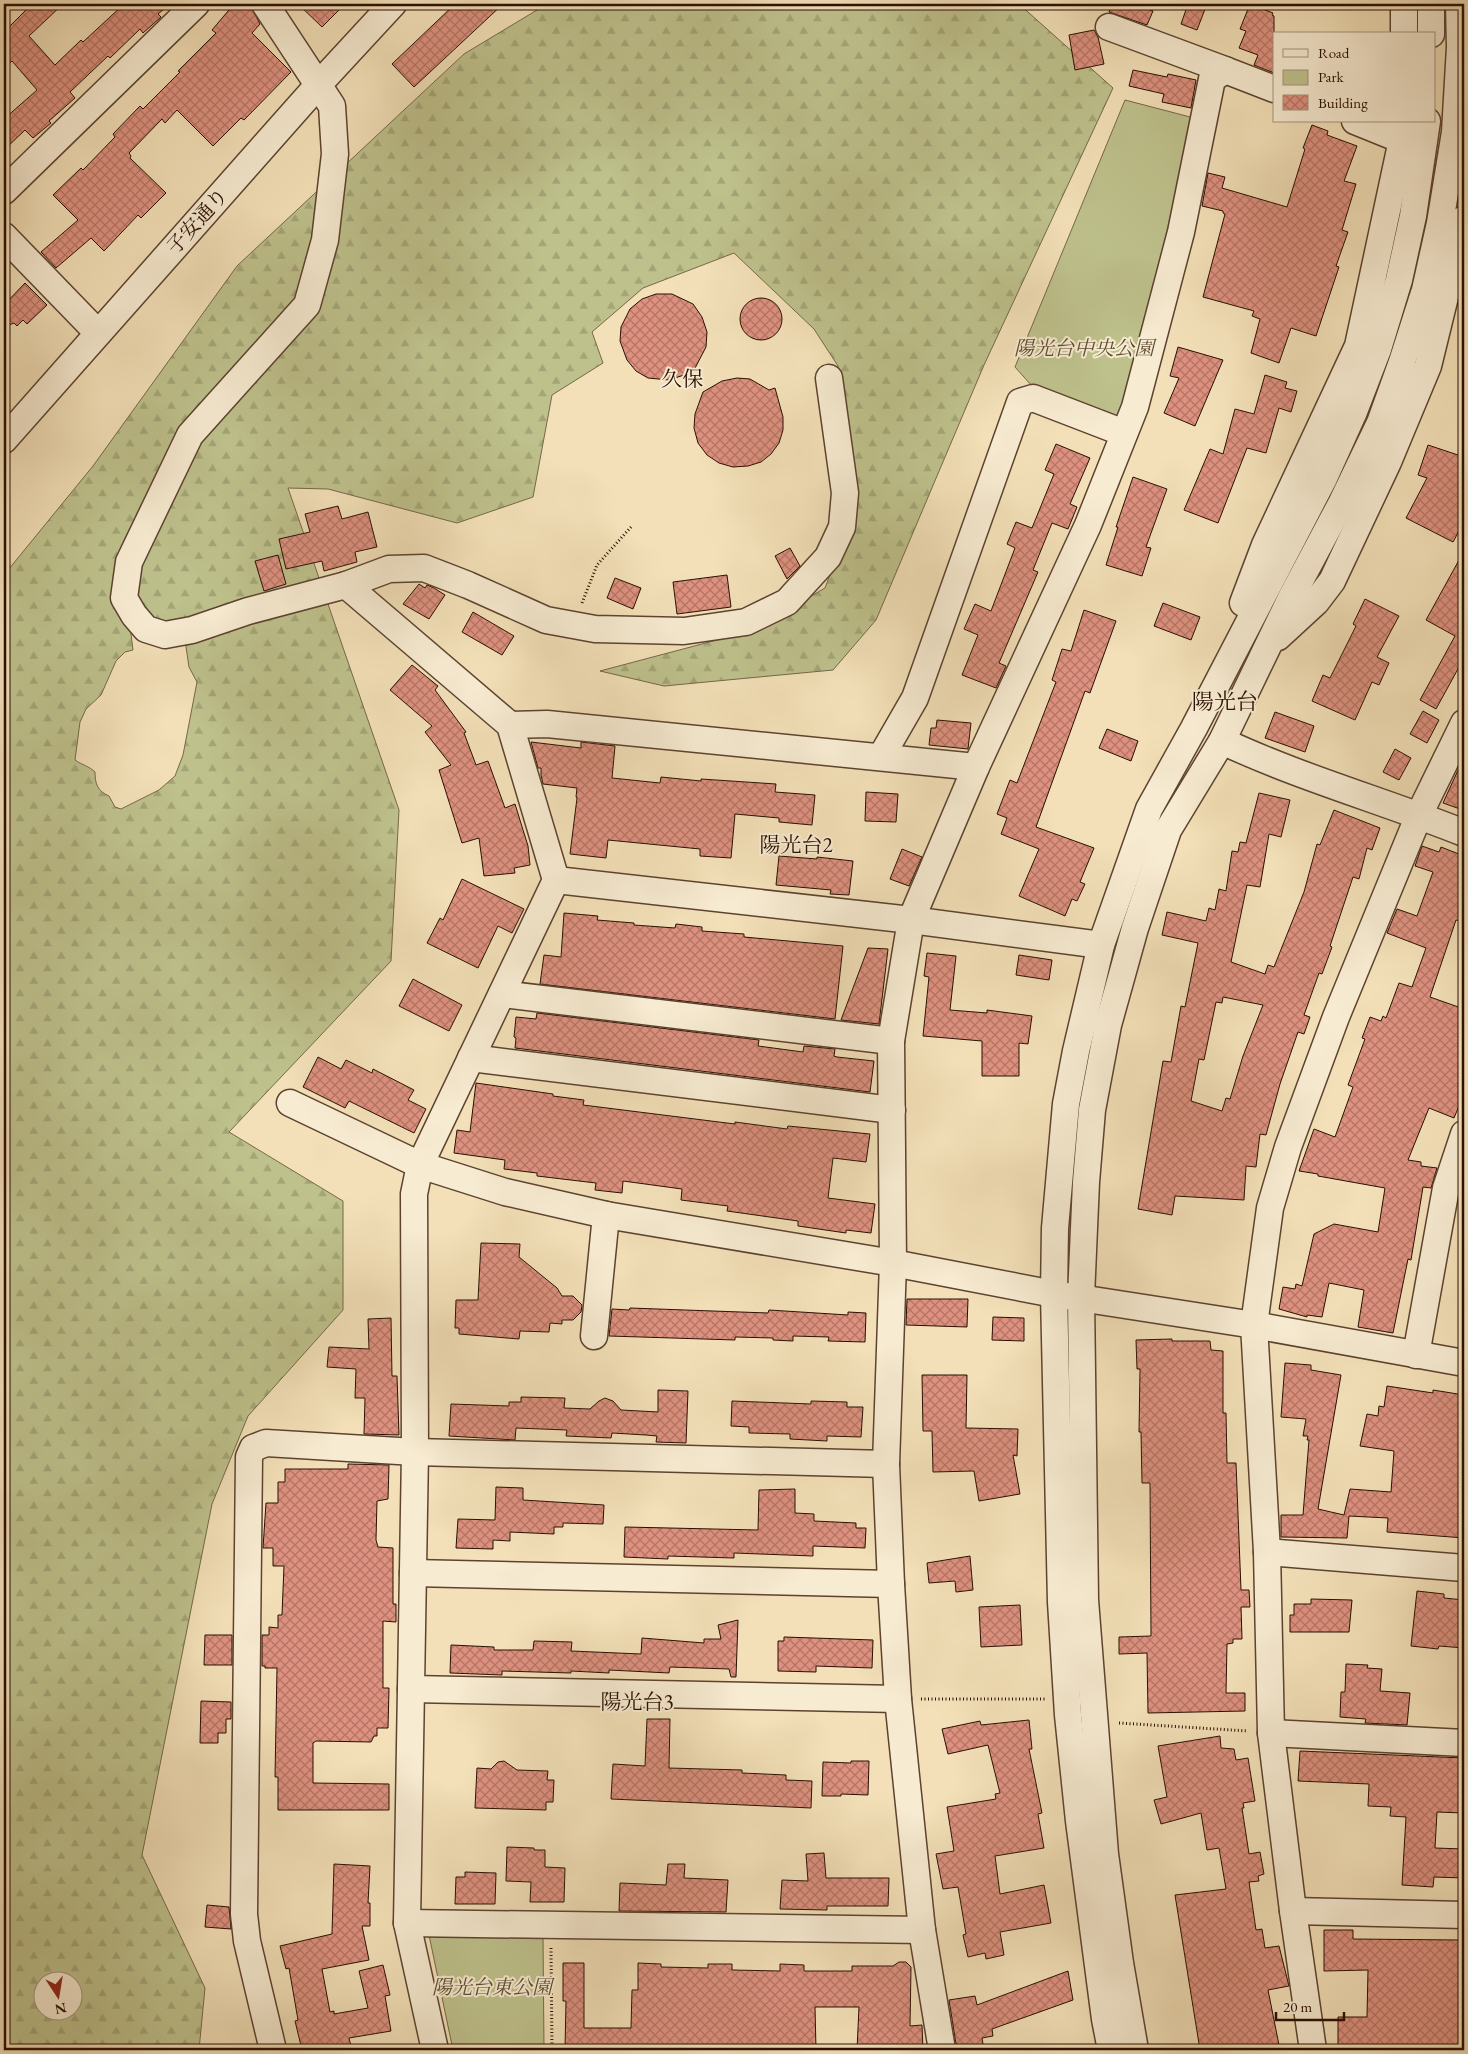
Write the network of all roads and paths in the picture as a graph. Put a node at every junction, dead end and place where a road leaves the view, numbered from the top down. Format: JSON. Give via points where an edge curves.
{"nodes":[{"id":1,"x":196,"y":4,"type":"edge"},
{"id":2,"x":265,"y":4,"type":"edge"},
{"id":3,"x":393,"y":4,"type":"edge"},
{"id":4,"x":1404,"y":4,"type":"edge"},
{"id":5,"x":1430,"y":4,"type":"edge"},
{"id":6,"x":1459,"y":4,"type":"edge"},
{"id":7,"x":1109,"y":27,"type":"dead end"},
{"id":8,"x":1404,"y":32,"type":"edge"},
{"id":9,"x":1431,"y":32,"type":"edge"},
{"id":10,"x":1225,"y":70,"type":"junction"},
{"id":11,"x":319,"y":84,"type":"junction"},
{"id":12,"x":1273,"y":90,"type":"edge"},
{"id":13,"x":1360,"y":122,"type":"edge"},
{"id":14,"x":1427,"y":122,"type":"edge"},
{"id":15,"x":1403,"y":131,"type":"edge"},
{"id":16,"x":4,"y":191,"type":"edge"},
{"id":17,"x":1464,"y":219,"type":"edge"},
{"id":18,"x":4,"y":236,"type":"edge"},
{"id":19,"x":98,"y":334,"type":"junction"},
{"id":20,"x":829,"y":378,"type":"dead end"},
{"id":21,"x":1124,"y":433,"type":"junction"},
{"id":22,"x":4,"y":440,"type":"edge"},
{"id":23,"x":631,"y":527,"type":"dead end"},
{"id":24,"x":346,"y":585,"type":"junction"},
{"id":25,"x":573,"y":625,"type":"junction"},
{"id":26,"x":1268,"y":646,"type":"junction"},
{"id":27,"x":1230,"y":660,"type":"junction"},
{"id":28,"x":1464,"y":722,"type":"edge"},
{"id":29,"x":510,"y":725,"type":"junction"},
{"id":30,"x":1222,"y":741,"type":"junction"},
{"id":31,"x":881,"y":757,"type":"junction"},
{"id":32,"x":976,"y":767,"type":"junction"},
{"id":33,"x":1419,"y":815,"type":"junction"},
{"id":34,"x":1464,"y":833,"type":"edge"},
{"id":35,"x":556,"y":880,"type":"junction"},
{"id":36,"x":911,"y":920,"type":"junction"},
{"id":37,"x":1101,"y":945,"type":"junction"},
{"id":38,"x":502,"y":994,"type":"junction"},
{"id":39,"x":891,"y":1042,"type":"junction"},
{"id":40,"x":471,"y":1058,"type":"junction"},
{"id":41,"x":290,"y":1103,"type":"dead end"},
{"id":42,"x":892,"y":1110,"type":"junction"},
{"id":43,"x":1464,"y":1134,"type":"edge"},
{"id":44,"x":420,"y":1166,"type":"junction"},
{"id":45,"x":606,"y":1215,"type":"junction"},
{"id":46,"x":893,"y":1263,"type":"junction"},
{"id":47,"x":1054,"y":1294,"type":"junction"},
{"id":48,"x":1081,"y":1297,"type":"junction"},
{"id":49,"x":1254,"y":1325,"type":"junction"},
{"id":50,"x":594,"y":1336,"type":"dead end"},
{"id":51,"x":1416,"y":1355,"type":"junction"},
{"id":52,"x":1464,"y":1363,"type":"edge"},
{"id":53,"x":415,"y":1452,"type":"junction"},
{"id":54,"x":886,"y":1464,"type":"junction"},
{"id":55,"x":1267,"y":1552,"type":"junction"},
{"id":56,"x":1464,"y":1568,"type":"edge"},
{"id":57,"x":413,"y":1573,"type":"junction"},
{"id":58,"x":891,"y":1584,"type":"junction"},
{"id":59,"x":411,"y":1689,"type":"junction"},
{"id":60,"x":898,"y":1699,"type":"junction"},
{"id":61,"x":1049,"y":1699,"type":"dead end"},
{"id":62,"x":1114,"y":1722,"type":"dead end"},
{"id":63,"x":1271,"y":1733,"type":"junction"},
{"id":64,"x":1464,"y":1743,"type":"edge"},
{"id":65,"x":1293,"y":1911,"type":"junction"},
{"id":66,"x":1464,"y":1915,"type":"edge"},
{"id":67,"x":407,"y":1923,"type":"junction"},
{"id":68,"x":550,"y":1924,"type":"junction"},
{"id":69,"x":922,"y":1930,"type":"junction"},
{"id":70,"x":273,"y":2050,"type":"edge"},
{"id":71,"x":435,"y":2050,"type":"edge"},
{"id":72,"x":552,"y":2050,"type":"edge"},
{"id":73,"x":942,"y":2050,"type":"edge"},
{"id":74,"x":1111,"y":2050,"type":"edge"},
{"id":75,"x":1135,"y":2050,"type":"edge"},
{"id":76,"x":1313,"y":2050,"type":"edge"}],
"edges":[{"from":1,"to":16,"type":"street"},
{"from":2,"to":11,"type":"street"},
{"from":3,"to":11,"type":"street","name":"子安通り"},
{"from":4,"to":8,"type":"street"},
{"from":5,"to":9,"type":"street"},
{"from":6,"to":26,"type":"street","via":[[1455,132],[1426,290],[1380,423]]},
{"from":7,"to":10,"type":"street"},
{"from":10,"to":12,"type":"street"},
{"from":10,"to":21,"type":"street","via":[[1212,79],[1181,232],[1135,407]]},
{"from":11,"to":19,"type":"street","name":"子安通り"},
{"from":11,"to":24,"type":"street","via":[[332,106],[335,154],[324,240],[307,305],[190,435],[129,562],[124,598],[146,629],[165,635]]},
{"from":13,"to":15,"type":"street"},
{"from":14,"to":27,"type":"street","via":[[1399,280],[1378,349],[1354,414],[1324,478]]},
{"from":15,"to":27,"type":"street","via":[[1358,346],[1265,545],[1241,610]]},
{"from":17,"to":26,"type":"street","via":[[1428,366],[1388,462],[1332,581],[1316,602]]},
{"from":18,"to":19,"type":"street"},
{"from":19,"to":22,"type":"street","name":"子安通り"},
{"from":20,"to":25,"type":"street","via":[[845,493],[842,527],[828,557],[787,602],[746,622],[684,631],[595,629]]},
{"from":21,"to":31,"type":"street","via":[[1033,398],[1020,402],[914,698]]},
{"from":21,"to":32,"type":"street","via":[[1088,525]]},
{"from":23,"to":25,"type":"path","via":[[597,565]]},
{"from":24,"to":25,"type":"street","via":[[389,569],[424,568],[546,620]]},
{"from":24,"to":29,"type":"street"},
{"from":26,"to":30,"type":"street"},
{"from":27,"to":37,"type":"street","via":[[1149,809]]},
{"from":28,"to":33,"type":"street"},
{"from":29,"to":31,"type":"street","via":[[547,724]]},
{"from":29,"to":35,"type":"street"},
{"from":30,"to":33,"type":"street","via":[[1328,785]]},
{"from":30,"to":48,"type":"street","via":[[1168,830],[1135,928],[1108,1025],[1092,1110]]},
{"from":31,"to":32,"type":"street"},
{"from":32,"to":36,"type":"street"},
{"from":33,"to":34,"type":"street"},
{"from":33,"to":49,"type":"street","via":[[1336,1017],[1288,1147],[1270,1208]]},
{"from":35,"to":36,"type":"street"},
{"from":35,"to":38,"type":"street"},
{"from":36,"to":37,"type":"street"},
{"from":36,"to":39,"type":"street"},
{"from":37,"to":47,"type":"street","via":[[1066,1104],[1055,1228]]},
{"from":38,"to":39,"type":"street"},
{"from":38,"to":40,"type":"street"},
{"from":39,"to":42,"type":"street"},
{"from":40,"to":42,"type":"street"},
{"from":40,"to":44,"type":"street"},
{"from":41,"to":44,"type":"street"},
{"from":42,"to":46,"type":"street"},
{"from":43,"to":51,"type":"street","via":[[1446,1188]]},
{"from":44,"to":45,"type":"street","via":[[505,1192]]},
{"from":44,"to":53,"type":"street","via":[[414,1194]]},
{"from":45,"to":46,"type":"street"},
{"from":45,"to":50,"type":"street"},
{"from":46,"to":47,"type":"street"},
{"from":46,"to":54,"type":"street"},
{"from":47,"to":48,"type":"street"},
{"from":47,"to":74,"type":"street","via":[[1061,1602],[1068,1716]]},
{"from":48,"to":49,"type":"street"},
{"from":48,"to":75,"type":"street","via":[[1085,1600],[1090,1683],[1106,1854]]},
{"from":49,"to":51,"type":"street"},
{"from":49,"to":55,"type":"street"},
{"from":51,"to":52,"type":"street"},
{"from":53,"to":54,"type":"street"},
{"from":53,"to":57,"type":"street"},
{"from":53,"to":70,"type":"street","via":[[266,1443],[253,1448],[249,1457],[244,1914],[247,1941]]},
{"from":54,"to":58,"type":"street"},
{"from":55,"to":56,"type":"street"},
{"from":55,"to":63,"type":"street"},
{"from":57,"to":58,"type":"street"},
{"from":57,"to":59,"type":"street"},
{"from":58,"to":60,"type":"street"},
{"from":59,"to":60,"type":"street"},
{"from":59,"to":67,"type":"street"},
{"from":60,"to":61,"type":"path"},
{"from":60,"to":69,"type":"street"},
{"from":62,"to":63,"type":"path"},
{"from":63,"to":64,"type":"street"},
{"from":63,"to":65,"type":"street"},
{"from":65,"to":66,"type":"street"},
{"from":65,"to":76,"type":"street"},
{"from":67,"to":68,"type":"street"},
{"from":67,"to":71,"type":"street"},
{"from":68,"to":69,"type":"street"},
{"from":68,"to":72,"type":"path"},
{"from":69,"to":73,"type":"street"}]}
